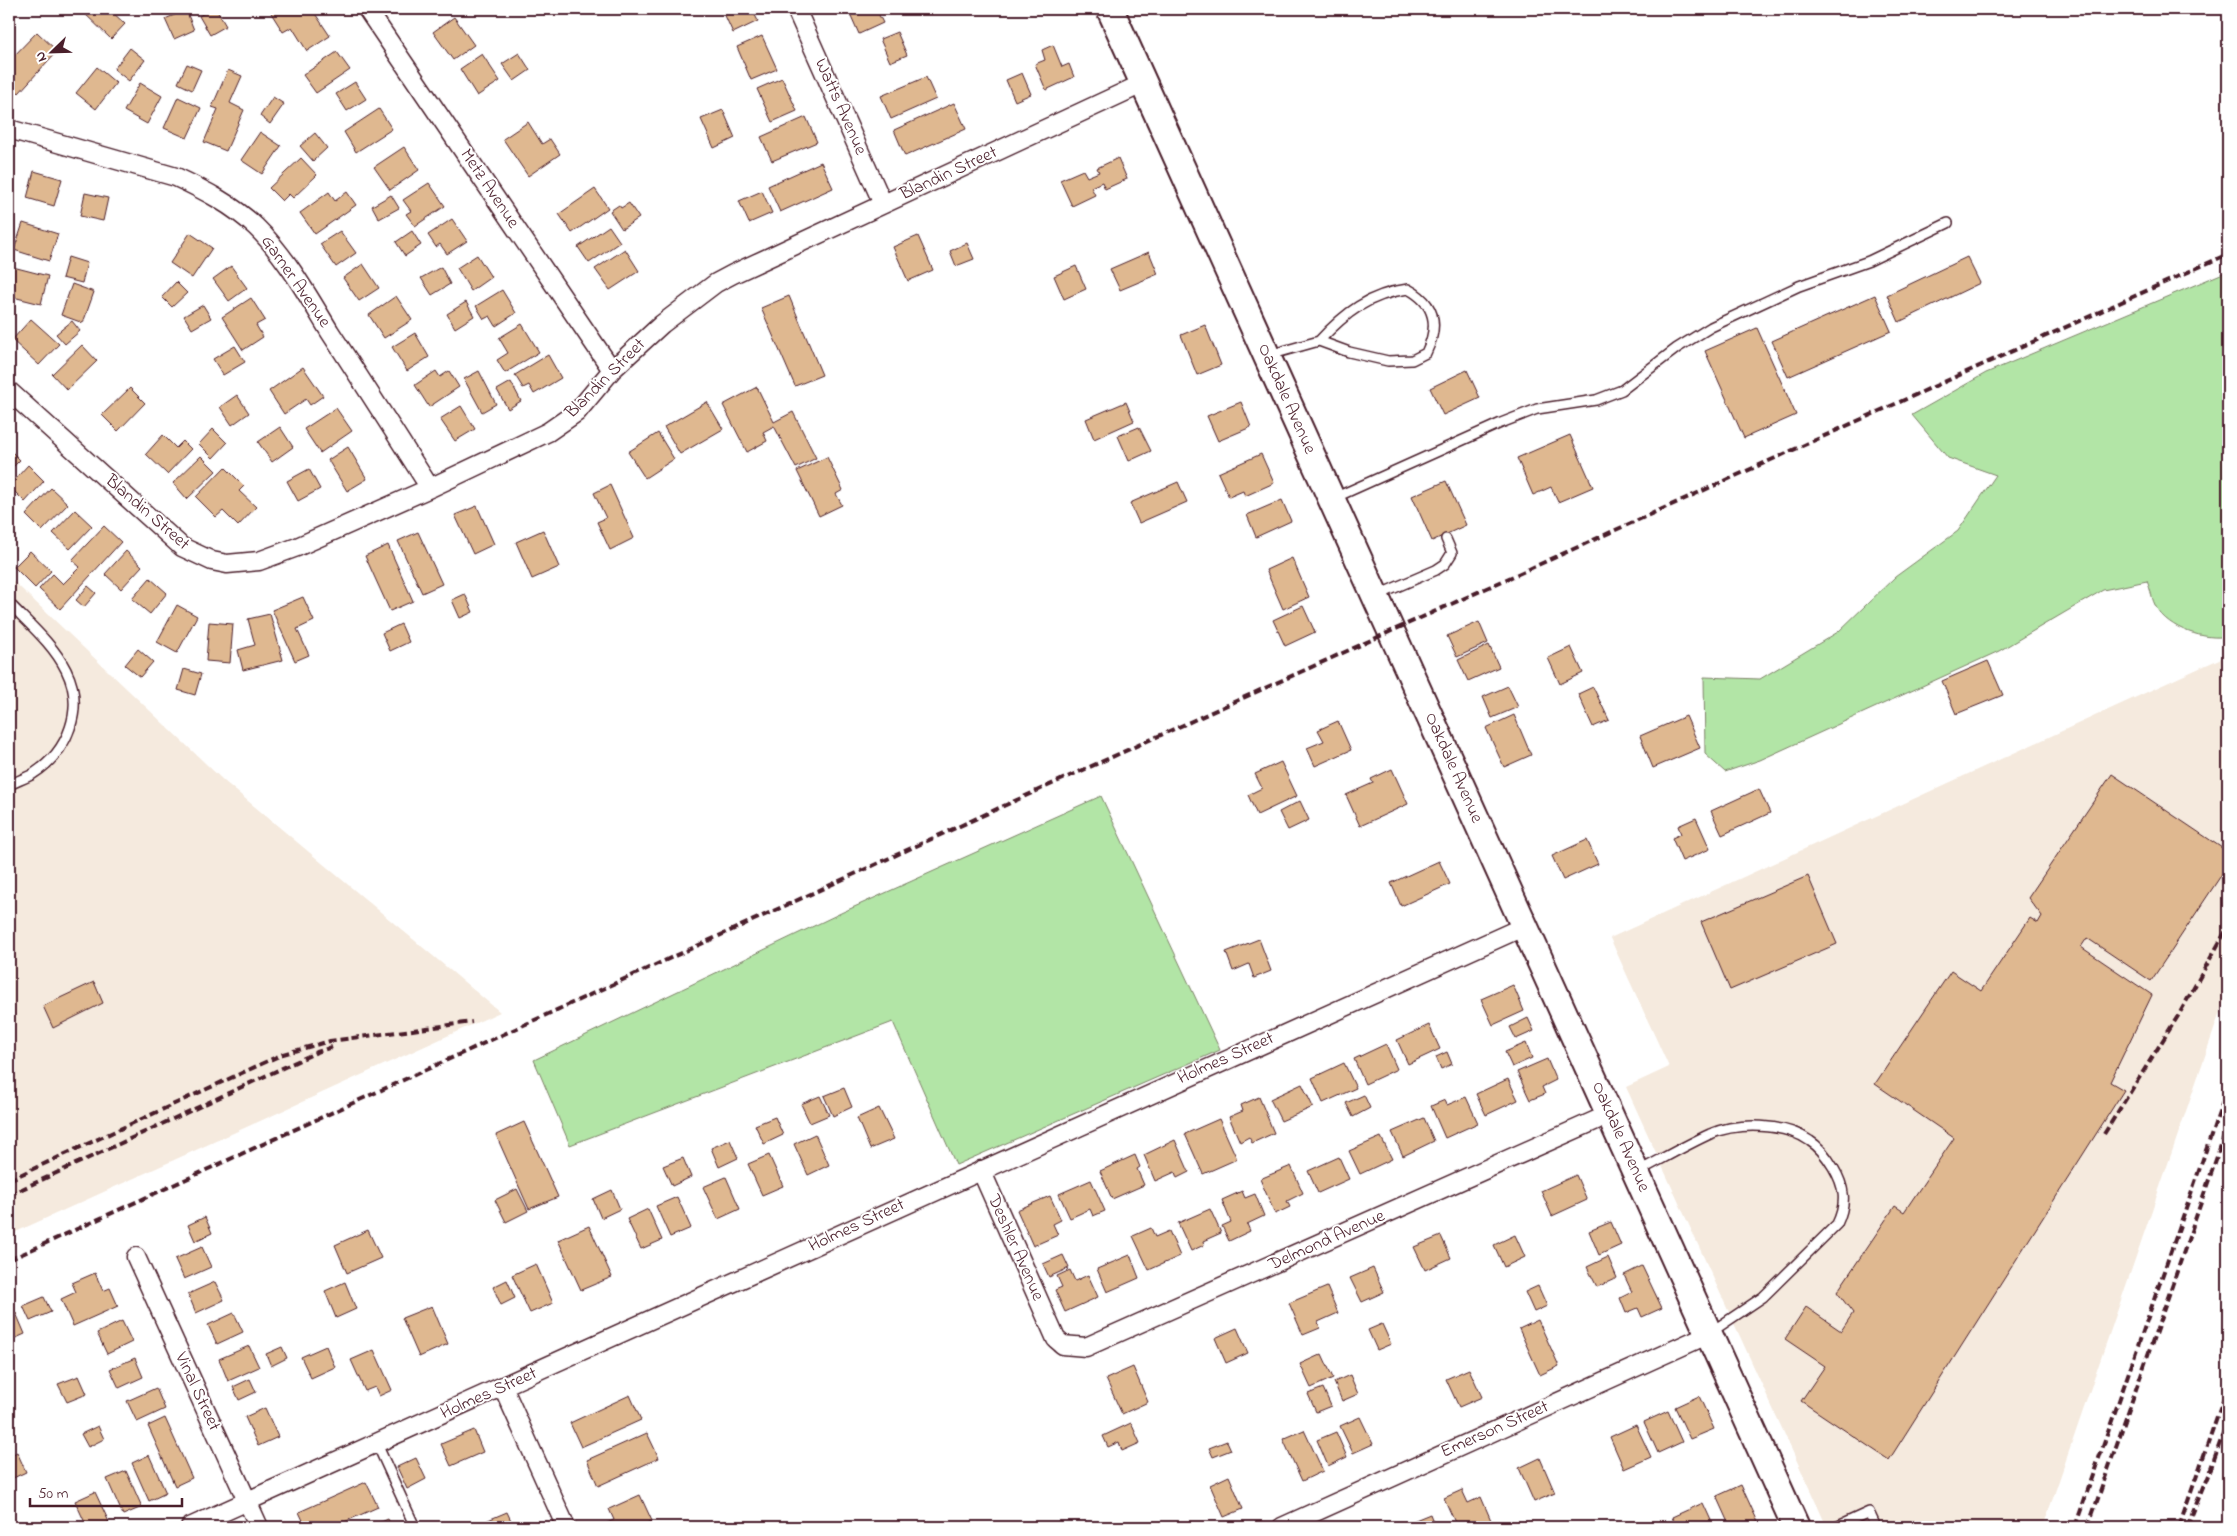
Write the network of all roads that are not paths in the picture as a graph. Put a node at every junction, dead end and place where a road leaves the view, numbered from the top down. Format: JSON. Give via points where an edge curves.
{"nodes":[{"id":1,"x":367,"y":9,"type":"edge"},
{"id":2,"x":796,"y":9,"type":"edge"},
{"id":3,"x":1110,"y":9,"type":"edge"},
{"id":4,"x":1144,"y":84,"type":"junction"},
{"id":5,"x":9,"y":128,"type":"edge"},
{"id":6,"x":883,"y":204,"type":"junction"},
{"id":7,"x":1948,"y":223,"type":"dead end"},
{"id":8,"x":1318,"y":340,"type":"junction"},
{"id":9,"x":1267,"y":356,"type":"junction"},
{"id":10,"x":612,"y":370,"type":"junction"},
{"id":11,"x":9,"y":391,"type":"edge"},
{"id":12,"x":430,"y":488,"type":"junction"},
{"id":13,"x":1332,"y":499,"type":"junction"},
{"id":14,"x":1446,"y":539,"type":"dead end"},
{"id":15,"x":1376,"y":596,"type":"junction"},
{"id":16,"x":9,"y":603,"type":"edge"},
{"id":17,"x":9,"y":784,"type":"edge"},
{"id":18,"x":1524,"y":926,"type":"junction"},
{"id":19,"x":1610,"y":1114,"type":"junction"},
{"id":20,"x":981,"y":1170,"type":"junction"},
{"id":21,"x":1636,"y":1173,"type":"junction"},
{"id":22,"x":136,"y":1257,"type":"dead end"},
{"id":23,"x":1050,"y":1326,"type":"joint"},
{"id":24,"x":1709,"y":1334,"type":"junction"},
{"id":25,"x":503,"y":1387,"type":"junction"},
{"id":26,"x":377,"y":1444,"type":"junction"},
{"id":27,"x":247,"y":1501,"type":"junction"},
{"id":28,"x":190,"y":1527,"type":"edge"},
{"id":29,"x":259,"y":1527,"type":"edge"},
{"id":30,"x":415,"y":1527,"type":"edge"},
{"id":31,"x":566,"y":1527,"type":"edge"},
{"id":32,"x":1282,"y":1527,"type":"edge"},
{"id":33,"x":1796,"y":1527,"type":"edge"},
{"id":34,"x":1836,"y":1527,"type":"edge"},
{"id":35,"x":1876,"y":1527,"type":"edge"}],
"edges":[{"from":1,"to":10,"type":"street","name":"Metz Avenue"},
{"from":2,"to":6,"type":"street","name":"Watts Avenue"},
{"from":3,"to":4,"type":"street","name":"Oakdale Avenue"},
{"from":4,"to":6,"type":"street","name":"Blandin Street"},
{"from":4,"to":9,"type":"street","name":"Oakdale Avenue"},
{"from":5,"to":12,"type":"street","name":"Garner Avenue","via":[[176,177],[227,204],[254,225],[299,283]]},
{"from":6,"to":10,"type":"street","name":"Blandin Street","via":[[716,283],[662,324]]},
{"from":7,"to":13,"type":"lane","via":[[1869,261],[1799,286],[1711,328],[1677,348],[1622,390],[1596,400],[1537,409]]},
{"from":8,"to":8,"type":"lane","via":[[1350,352],[1388,360],[1412,360],[1426,353],[1435,330],[1426,302],[1408,289],[1370,298],[1336,322]]},
{"from":8,"to":9,"type":"lane"},
{"from":9,"to":13,"type":"street","name":"Oakdale Avenue"},
{"from":10,"to":12,"type":"street","name":"Blandin Street","via":[[577,412],[548,432]]},
{"from":11,"to":12,"type":"street","name":"Blandin Street","via":[[182,547],[212,562],[259,561],[297,548]]},
{"from":13,"to":15,"type":"street","name":"Oakdale Avenue"},
{"from":14,"to":15,"type":"lane","via":[[1452,553],[1445,564]]},
{"from":15,"to":18,"type":"street","name":"Oakdale Avenue"},
{"from":16,"to":17,"type":"lane","via":[[47,642],[66,670],[75,696],[67,739],[34,774]]},
{"from":18,"to":19,"type":"street","name":"Oakdale Avenue"},
{"from":18,"to":20,"type":"street","name":"Holmes Street"},
{"from":19,"to":21,"type":"street","name":"Oakdale Avenue"},
{"from":19,"to":23,"type":"street","name":"Delmond Avenue","via":[[1098,1344],[1086,1347],[1063,1345]]},
{"from":20,"to":23,"type":"street","name":"Deshler Avenue"},
{"from":20,"to":25,"type":"street","name":"Holmes Street"},
{"from":21,"to":24,"type":"street","name":"Oakdale Avenue"},
{"from":21,"to":24,"type":"lane","via":[[1711,1133],[1753,1127],[1782,1130],[1811,1141],[1827,1157],[1838,1175],[1844,1195],[1844,1210],[1837,1224],[1763,1297]]},
{"from":22,"to":27,"type":"street","name":"Vinal Street"},
{"from":24,"to":32,"type":"street","name":"Emerson Street"},
{"from":24,"to":33,"type":"street","name":"Oakdale Avenue"},
{"from":25,"to":26,"type":"street","name":"Holmes Street"},
{"from":25,"to":31,"type":"street"},
{"from":26,"to":27,"type":"street","name":"Holmes Street"},
{"from":26,"to":30,"type":"lane"},
{"from":27,"to":28,"type":"street","name":"Holmes Street"},
{"from":27,"to":29,"type":"street","name":"Vinal Street"},
{"from":34,"to":35,"type":"lane","via":[[1869,1512]]}]}
